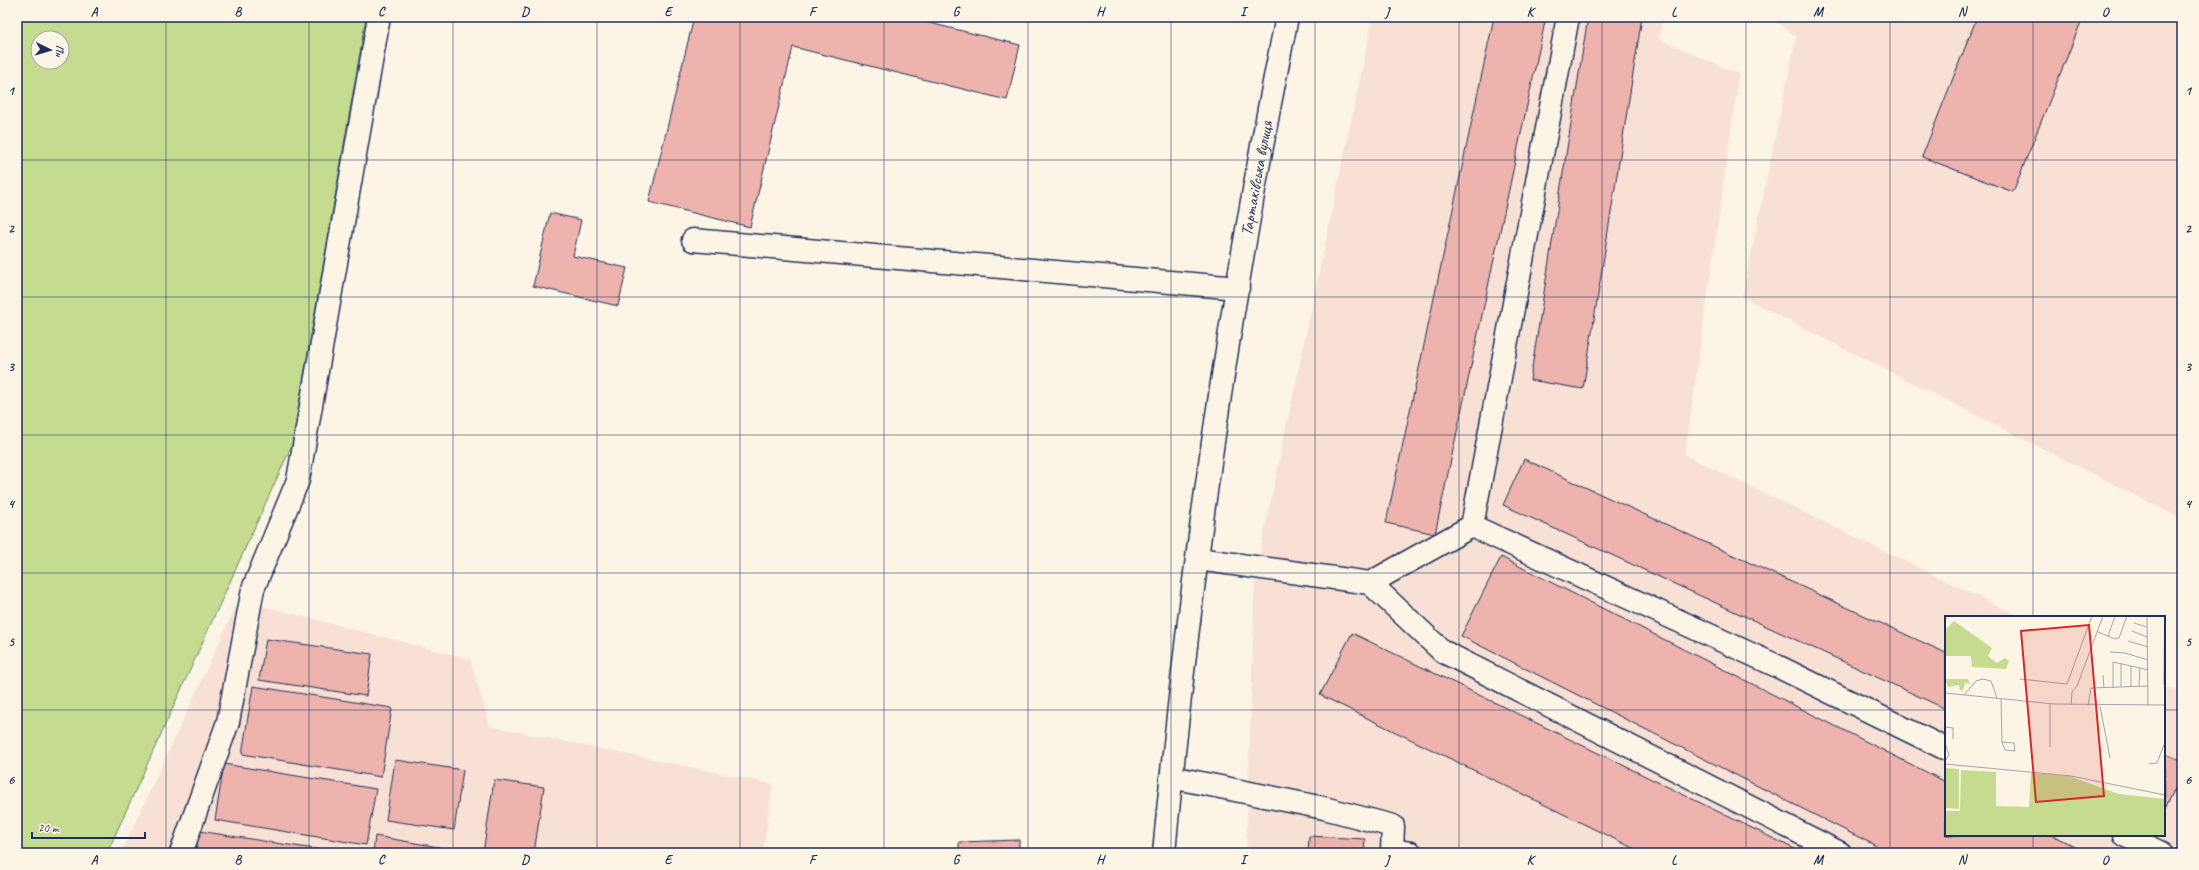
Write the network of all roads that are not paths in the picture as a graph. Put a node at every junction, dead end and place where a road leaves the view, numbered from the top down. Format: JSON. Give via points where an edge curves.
{"nodes":[{"id":1,"x":379,"y":17,"type":"edge"},
{"id":2,"x":1287,"y":17,"type":"edge"},
{"id":3,"x":1568,"y":17,"type":"edge"},
{"id":4,"x":693,"y":240,"type":"dead end"},
{"id":5,"x":1238,"y":288,"type":"junction"},
{"id":6,"x":1472,"y":526,"type":"junction"},
{"id":7,"x":1198,"y":559,"type":"junction"},
{"id":8,"x":1370,"y":583,"type":"junction"},
{"id":9,"x":1945,"y":749,"type":"edge"},
{"id":10,"x":1172,"y":777,"type":"junction"},
{"id":11,"x":2126,"y":836,"type":"edge"},
{"id":12,"x":1398,"y":852,"type":"edge"},
{"id":13,"x":181,"y":853,"type":"edge"},
{"id":14,"x":1164,"y":853,"type":"edge"},
{"id":15,"x":1840,"y":853,"type":"edge"},
{"id":16,"x":2161,"y":853,"type":"edge"}],
"edges":[{"from":1,"to":13,"type":"street","via":[[298,480],[253,589],[228,722]]},
{"from":2,"to":5,"type":"street","name":"Тартаківська вулиця"},
{"from":3,"to":6,"type":"street"},
{"from":4,"to":5,"type":"street"},
{"from":5,"to":7,"type":"street","name":"Тартаківська вулиця","via":[[1228,340]]},
{"from":6,"to":8,"type":"street"},
{"from":6,"to":9,"type":"street","via":[[1777,666]]},
{"from":7,"to":8,"type":"street"},
{"from":7,"to":10,"type":"street","name":"Тартаківська вулиця","via":[[1180,692]]},
{"from":8,"to":15,"type":"street","via":[[1442,651]]},
{"from":10,"to":12,"type":"street","via":[[1324,808],[1393,826]]},
{"from":10,"to":14,"type":"street","name":"Тартаківська вулиця"},
{"from":11,"to":16,"type":"street"}]}
